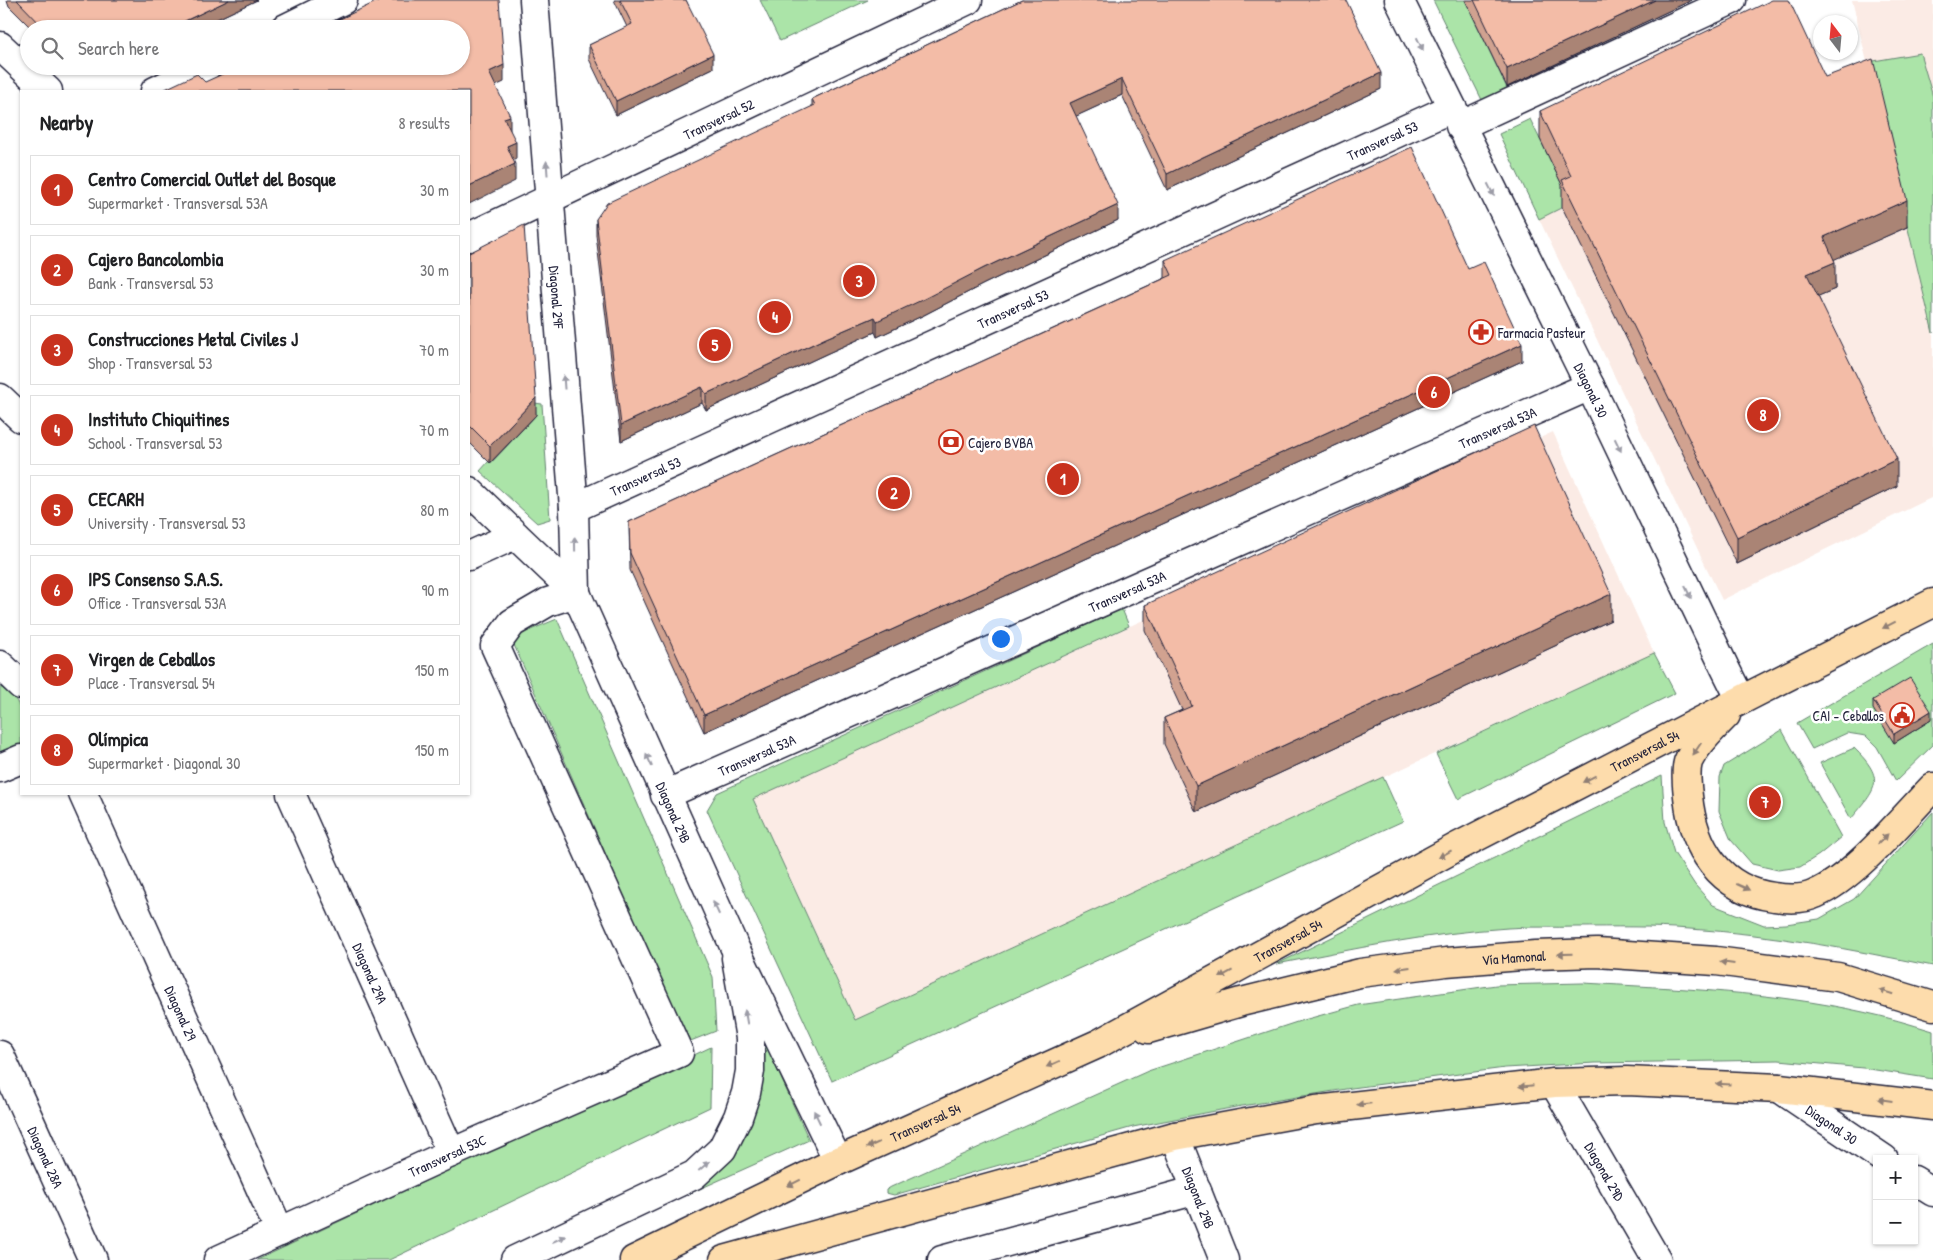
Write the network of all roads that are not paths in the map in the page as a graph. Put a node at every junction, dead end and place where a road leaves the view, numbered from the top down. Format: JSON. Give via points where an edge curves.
{"nodes":[{"id":1,"x":343,"y":0,"type":"edge"},
{"id":2,"x":534,"y":0,"type":"edge"},
{"id":3,"x":968,"y":0,"type":"edge"},
{"id":4,"x":1399,"y":0,"type":"edge"},
{"id":5,"x":1732,"y":0,"type":"edge"},
{"id":6,"x":302,"y":20,"type":"edge"},
{"id":7,"x":0,"y":46,"type":"edge"},
{"id":8,"x":20,"y":65,"type":"edge"},
{"id":9,"x":31,"y":75,"type":"edge"},
{"id":10,"x":188,"y":75,"type":"edge"},
{"id":11,"x":47,"y":90,"type":"edge"},
{"id":12,"x":157,"y":90,"type":"edge"},
{"id":13,"x":1456,"y":117,"type":"junction"},
{"id":14,"x":550,"y":198,"type":"junction"},
{"id":15,"x":470,"y":237,"type":"edge"},
{"id":16,"x":1590,"y":386,"type":"junction"},
{"id":17,"x":0,"y":398,"type":"edge"},
{"id":18,"x":20,"y":417,"type":"edge"},
{"id":19,"x":470,"y":493,"type":"edge"},
{"id":20,"x":574,"y":508,"type":"junction"},
{"id":21,"x":515,"y":535,"type":"junction"},
{"id":22,"x":470,"y":556,"type":"edge"},
{"id":23,"x":576,"y":593,"type":"junction"},
{"id":24,"x":1933,"y":603,"type":"edge"},
{"id":25,"x":0,"y":665,"type":"edge"},
{"id":26,"x":20,"y":684,"type":"edge"},
{"id":27,"x":1741,"y":700,"type":"junction"},
{"id":28,"x":20,"y":759,"type":"edge"},
{"id":29,"x":0,"y":768,"type":"edge"},
{"id":30,"x":1933,"y":787,"type":"edge"},
{"id":31,"x":83,"y":795,"type":"edge"},
{"id":32,"x":291,"y":795,"type":"edge"},
{"id":33,"x":665,"y":795,"type":"junction"},
{"id":34,"x":734,"y":946,"type":"junction"},
{"id":35,"x":1933,"y":1006,"type":"edge"},
{"id":36,"x":1098,"y":1044,"type":"junction"},
{"id":37,"x":0,"y":1055,"type":"edge"},
{"id":38,"x":1554,"y":1083,"type":"junction"},
{"id":39,"x":1779,"y":1088,"type":"junction"},
{"id":40,"x":1933,"y":1106,"type":"edge"},
{"id":41,"x":1175,"y":1136,"type":"junction"},
{"id":42,"x":451,"y":1153,"type":"junction"},
{"id":43,"x":1878,"y":1155,"type":"edge"},
{"id":44,"x":838,"y":1161,"type":"junction"},
{"id":45,"x":1918,"y":1183,"type":"edge"},
{"id":46,"x":1197,"y":1190,"type":"junction"},
{"id":47,"x":1933,"y":1192,"type":"edge"},
{"id":48,"x":280,"y":1232,"type":"junction"},
{"id":49,"x":93,"y":1260,"type":"edge"},
{"id":50,"x":218,"y":1260,"type":"edge"},
{"id":51,"x":515,"y":1260,"type":"edge"},
{"id":52,"x":634,"y":1260,"type":"edge"},
{"id":53,"x":724,"y":1260,"type":"edge"},
{"id":54,"x":942,"y":1260,"type":"edge"},
{"id":55,"x":1224,"y":1260,"type":"edge"},
{"id":56,"x":1657,"y":1260,"type":"edge"}],
"edges":[{"from":1,"to":6,"type":"street"},
{"from":14,"to":2,"type":"street","name":"Diagonal 29F","one_way":true},
{"from":3,"to":14,"type":"street","name":"Transversal 52"},
{"from":4,"to":13,"type":"street","name":"Diagonal 30","one_way":true},
{"from":5,"to":13,"type":"street","name":"Transversal 53"},
{"from":7,"to":8,"type":"street"},
{"from":9,"to":11,"type":"street"},
{"from":10,"to":12,"type":"street"},
{"from":13,"to":16,"type":"street","name":"Diagonal 30","one_way":true},
{"from":13,"to":20,"type":"street","name":"Transversal 53"},
{"from":14,"to":15,"type":"street","name":"Transversal 52"},
{"from":20,"to":14,"type":"street","name":"Diagonal 29F","one_way":true},
{"from":16,"to":27,"type":"street","name":"Diagonal 30","one_way":true},
{"from":16,"to":33,"type":"street","name":"Transversal 53A"},
{"from":17,"to":18,"type":"street"},
{"from":19,"to":21,"type":"street","name":"Diagonal 29B"},
{"from":23,"to":20,"type":"street","name":"Diagonal 29F","one_way":true},
{"from":21,"to":22,"type":"street"},
{"from":21,"to":23,"type":"street","name":"Diagonal 29B"},
{"from":33,"to":23,"type":"street","name":"Diagonal 29B","one_way":true},
{"from":23,"to":42,"type":"street","name":"Transversal 53C","via":[[548,602],[512,623],[495,646],[679,1054]]},
{"from":24,"to":27,"type":"main road","name":"Transversal 54","one_way":true},
{"from":25,"to":26,"type":"street"},
{"from":27,"to":30,"type":"main road","one_way":true,"via":[[1708,733],[1688,762],[1687,787],[1690,817],[1699,843],[1726,878],[1746,889],[1764,896],[1789,899],[1814,895],[1860,863]]},
{"from":27,"to":36,"type":"main road","name":"Transversal 54","one_way":true,"via":[[1455,848]]},
{"from":28,"to":29,"type":"street"},
{"from":31,"to":48,"type":"street","name":"Diagonal 29"},
{"from":32,"to":42,"type":"street","name":"Diagonal 29A"},
{"from":34,"to":33,"type":"street","name":"Diagonal 29B","one_way":true},
{"from":44,"to":34,"type":"street","name":"Diagonal 29B","one_way":true},
{"from":51,"to":34,"type":"street","one_way":true,"via":[[694,1175],[722,1149],[738,1117],[750,1071],[750,1038]]},
{"from":35,"to":36,"type":"main road","name":"Vía Mamonal","one_way":true,"via":[[1838,977],[1716,961],[1597,953],[1536,955],[1360,973],[1241,1002]]},
{"from":36,"to":44,"type":"main road","name":"Transversal 54","one_way":true},
{"from":37,"to":49,"type":"street","name":"Diagonal 28A"},
{"from":39,"to":38,"type":"main road","one_way":true,"via":[[1627,1081]]},
{"from":38,"to":41,"type":"main road","one_way":true,"via":[[1316,1110]]},
{"from":38,"to":56,"type":"street","name":"Diagonal 29D"},
{"from":40,"to":39,"type":"main road","one_way":true},
{"from":39,"to":43,"type":"street","name":"Diagonal 30"},
{"from":41,"to":46,"type":"street","name":"Diagonal 29B"},
{"from":41,"to":53,"type":"main road"},
{"from":42,"to":48,"type":"street","name":"Transversal 53C"},
{"from":44,"to":52,"type":"main road","name":"Transversal 54","one_way":true},
{"from":45,"to":47,"type":"street"},
{"from":46,"to":54,"type":"street"},
{"from":46,"to":55,"type":"street","name":"Diagonal 29B"},
{"from":48,"to":50,"type":"street","name":"Transversal 53C"}]}
